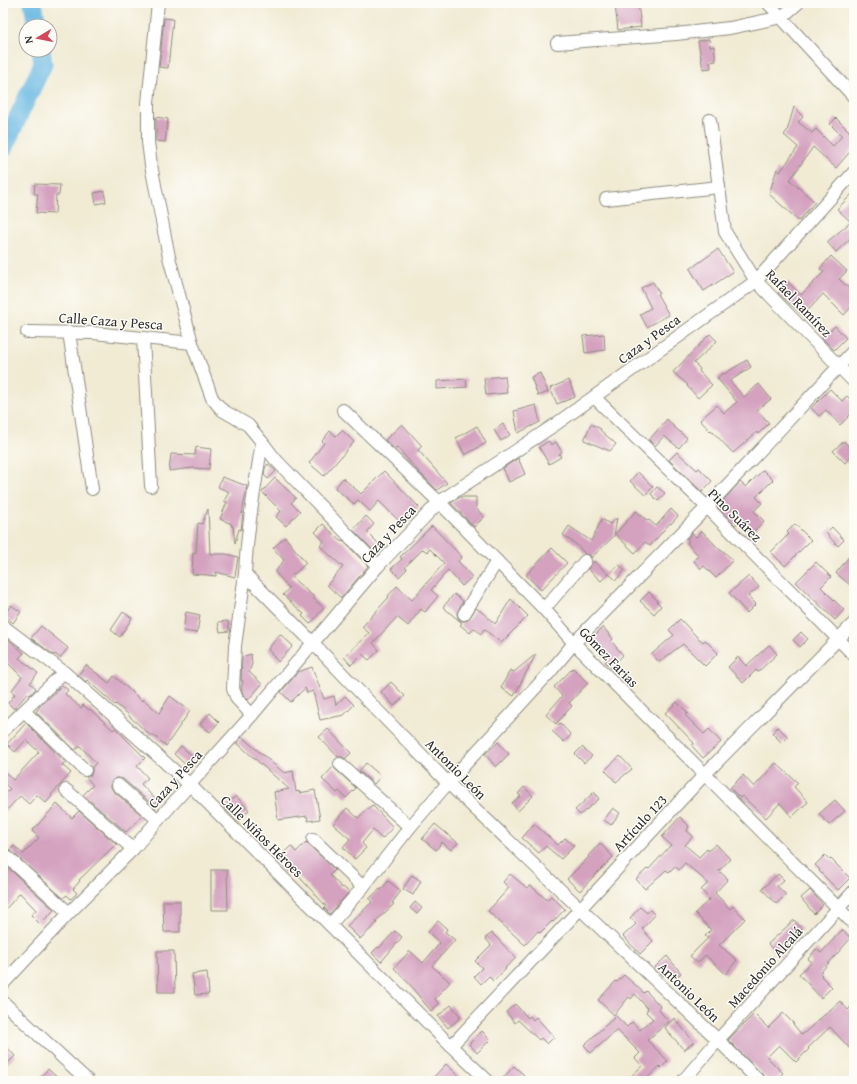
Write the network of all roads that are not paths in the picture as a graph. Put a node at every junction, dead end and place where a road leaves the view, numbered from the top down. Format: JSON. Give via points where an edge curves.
{"nodes":[{"id":1,"x":158,"y":3,"type":"edge"},
{"id":2,"x":768,"y":3,"type":"edge"},
{"id":3,"x":798,"y":3,"type":"edge"},
{"id":4,"x":782,"y":17,"type":"junction"},
{"id":5,"x":557,"y":43,"type":"dead end"},
{"id":6,"x":854,"y":98,"type":"edge"},
{"id":7,"x":710,"y":120,"type":"dead end"},
{"id":8,"x":854,"y":172,"type":"edge"},
{"id":9,"x":719,"y":187,"type":"junction"},
{"id":10,"x":606,"y":198,"type":"dead end"},
{"id":11,"x":756,"y":281,"type":"junction"},
{"id":12,"x":27,"y":332,"type":"dead end"},
{"id":13,"x":69,"y":332,"type":"junction"},
{"id":14,"x":143,"y":338,"type":"junction"},
{"id":15,"x":192,"y":343,"type":"junction"},
{"id":16,"x":854,"y":350,"type":"edge"},
{"id":17,"x":839,"y":366,"type":"junction"},
{"id":18,"x":854,"y":382,"type":"edge"},
{"id":19,"x":594,"y":397,"type":"junction"},
{"id":20,"x":343,"y":410,"type":"dead end"},
{"id":21,"x":262,"y":442,"type":"junction"},
{"id":22,"x":151,"y":486,"type":"dead end"},
{"id":23,"x":92,"y":489,"type":"dead end"},
{"id":24,"x":439,"y":502,"type":"junction"},
{"id":25,"x":707,"y":507,"type":"junction"},
{"id":26,"x":497,"y":561,"type":"junction"},
{"id":27,"x":585,"y":561,"type":"dead end"},
{"id":28,"x":378,"y":566,"type":"junction"},
{"id":29,"x":245,"y":574,"type":"junction"},
{"id":30,"x":544,"y":609,"type":"junction"},
{"id":31,"x":464,"y":614,"type":"dead end"},
{"id":32,"x":854,"y":624,"type":"edge"},
{"id":33,"x":3,"y":626,"type":"edge"},
{"id":34,"x":8,"y":637,"type":"edge"},
{"id":35,"x":839,"y":640,"type":"junction"},
{"id":36,"x":313,"y":643,"type":"junction"},
{"id":37,"x":574,"y":643,"type":"junction"},
{"id":38,"x":854,"y":655,"type":"edge"},
{"id":39,"x":64,"y":672,"type":"junction"},
{"id":40,"x":24,"y":711,"type":"junction"},
{"id":41,"x":252,"y":716,"type":"junction"},
{"id":42,"x":3,"y":731,"type":"edge"},
{"id":43,"x":340,"y":764,"type":"dead end"},
{"id":44,"x":85,"y":770,"type":"dead end"},
{"id":45,"x":705,"y":774,"type":"junction"},
{"id":46,"x":448,"y":783,"type":"junction"},
{"id":47,"x":189,"y":784,"type":"junction"},
{"id":48,"x":118,"y":785,"type":"dead end"},
{"id":49,"x":66,"y":790,"type":"dead end"},
{"id":50,"x":158,"y":820,"type":"junction"},
{"id":51,"x":410,"y":827,"type":"junction"},
{"id":52,"x":313,"y":839,"type":"dead end"},
{"id":53,"x":133,"y":849,"type":"junction"},
{"id":54,"x":3,"y":853,"type":"edge"},
{"id":55,"x":363,"y":887,"type":"junction"},
{"id":56,"x":854,"y":892,"type":"edge"},
{"id":57,"x":580,"y":909,"type":"junction"},
{"id":58,"x":838,"y":909,"type":"junction"},
{"id":59,"x":69,"y":913,"type":"junction"},
{"id":60,"x":854,"y":924,"type":"edge"},
{"id":61,"x":330,"y":925,"type":"junction"},
{"id":62,"x":3,"y":984,"type":"edge"},
{"id":63,"x":3,"y":1002,"type":"edge"},
{"id":64,"x":718,"y":1040,"type":"junction"},
{"id":65,"x":451,"y":1046,"type":"junction"},
{"id":66,"x":88,"y":1081,"type":"edge"},
{"id":67,"x":488,"y":1081,"type":"edge"},
{"id":68,"x":683,"y":1081,"type":"edge"},
{"id":69,"x":759,"y":1081,"type":"edge"}],
"edges":[{"from":1,"to":15,"type":"street","via":[[148,103],[148,142],[169,257]]},
{"from":2,"to":4,"type":"street"},
{"from":3,"to":4,"type":"street"},
{"from":4,"to":5,"type":"street","via":[[730,28]]},
{"from":4,"to":6,"type":"street"},
{"from":7,"to":9,"type":"street","name":"Rafael Ramírez"},
{"from":8,"to":11,"type":"street","name":"Caza y Pesca"},
{"from":9,"to":10,"type":"street"},
{"from":9,"to":11,"type":"street","name":"Rafael Ramírez","via":[[725,232]]},
{"from":11,"to":17,"type":"street","name":"Rafael Ramírez"},
{"from":11,"to":19,"type":"street","name":"Caza y Pesca"},
{"from":12,"to":13,"type":"street","name":"Calle Caza y Pesca"},
{"from":13,"to":14,"type":"street","name":"Calle Caza y Pesca"},
{"from":13,"to":23,"type":"street"},
{"from":14,"to":15,"type":"street","name":"Calle Caza y Pesca"},
{"from":14,"to":22,"type":"street"},
{"from":15,"to":21,"type":"street","via":[[212,398],[222,410],[248,425]]},
{"from":16,"to":17,"type":"street"},
{"from":17,"to":18,"type":"street","name":"Rafael Ramírez"},
{"from":17,"to":25,"type":"street"},
{"from":19,"to":24,"type":"street","name":"Caza y Pesca"},
{"from":19,"to":25,"type":"street","name":"Pino Suárez"},
{"from":20,"to":24,"type":"street","name":"Gómez Farias"},
{"from":21,"to":28,"type":"street","via":[[275,459]]},
{"from":21,"to":29,"type":"street","via":[[251,510]]},
{"from":24,"to":26,"type":"street","name":"Gómez Farias"},
{"from":24,"to":28,"type":"street","name":"Caza y Pesca"},
{"from":25,"to":35,"type":"street","name":"Pino Suárez"},
{"from":25,"to":37,"type":"street"},
{"from":26,"to":30,"type":"street","name":"Gómez Farias"},
{"from":26,"to":31,"type":"street"},
{"from":27,"to":30,"type":"street"},
{"from":28,"to":36,"type":"street","name":"Caza y Pesca"},
{"from":29,"to":36,"type":"street","name":"Antonio León"},
{"from":29,"to":41,"type":"street","via":[[235,646],[233,689],[237,699]]},
{"from":30,"to":37,"type":"street","name":"Gómez Farias"},
{"from":32,"to":35,"type":"street","name":"Artículo 123"},
{"from":33,"to":34,"type":"street","name":"Calle Niños Héroes"},
{"from":34,"to":39,"type":"street","name":"Calle Niños Héroes"},
{"from":35,"to":38,"type":"street","name":"Pino Suárez"},
{"from":35,"to":45,"type":"street","name":"Artículo 123"},
{"from":36,"to":41,"type":"street","name":"Caza y Pesca"},
{"from":36,"to":46,"type":"street","name":"Antonio León"},
{"from":37,"to":45,"type":"street","name":"Gómez Farias"},
{"from":37,"to":46,"type":"street"},
{"from":39,"to":40,"type":"street"},
{"from":39,"to":47,"type":"street","name":"Calle Niños Héroes"},
{"from":40,"to":42,"type":"street"},
{"from":40,"to":44,"type":"street"},
{"from":41,"to":47,"type":"street","name":"Caza y Pesca"},
{"from":43,"to":51,"type":"street"},
{"from":45,"to":57,"type":"street","name":"Artículo 123"},
{"from":45,"to":58,"type":"street","name":"Gómez Farias"},
{"from":46,"to":51,"type":"street"},
{"from":46,"to":57,"type":"street","name":"Antonio León"},
{"from":47,"to":50,"type":"street","name":"Caza y Pesca"},
{"from":47,"to":61,"type":"street","name":"Calle Niños Héroes"},
{"from":48,"to":50,"type":"street"},
{"from":49,"to":53,"type":"street"},
{"from":50,"to":53,"type":"street","name":"Caza y Pesca"},
{"from":51,"to":55,"type":"street"},
{"from":52,"to":55,"type":"street"},
{"from":53,"to":59,"type":"street","name":"Caza y Pesca"},
{"from":54,"to":59,"type":"street"},
{"from":55,"to":61,"type":"street"},
{"from":56,"to":58,"type":"street","name":"Macedonio Alcalá"},
{"from":57,"to":64,"type":"street","name":"Antonio León"},
{"from":57,"to":65,"type":"street","name":"Artículo 123"},
{"from":58,"to":60,"type":"street","name":"Gómez Farias"},
{"from":58,"to":64,"type":"street","name":"Macedonio Alcalá"},
{"from":59,"to":62,"type":"street","name":"Caza y Pesca"},
{"from":61,"to":65,"type":"street","name":"Calle Niños Héroes"},
{"from":63,"to":66,"type":"street"},
{"from":64,"to":68,"type":"street","name":"Macedonio Alcalá"},
{"from":64,"to":69,"type":"street","name":"Antonio León"},
{"from":65,"to":67,"type":"street","name":"Calle Niños Héroes"}]}
